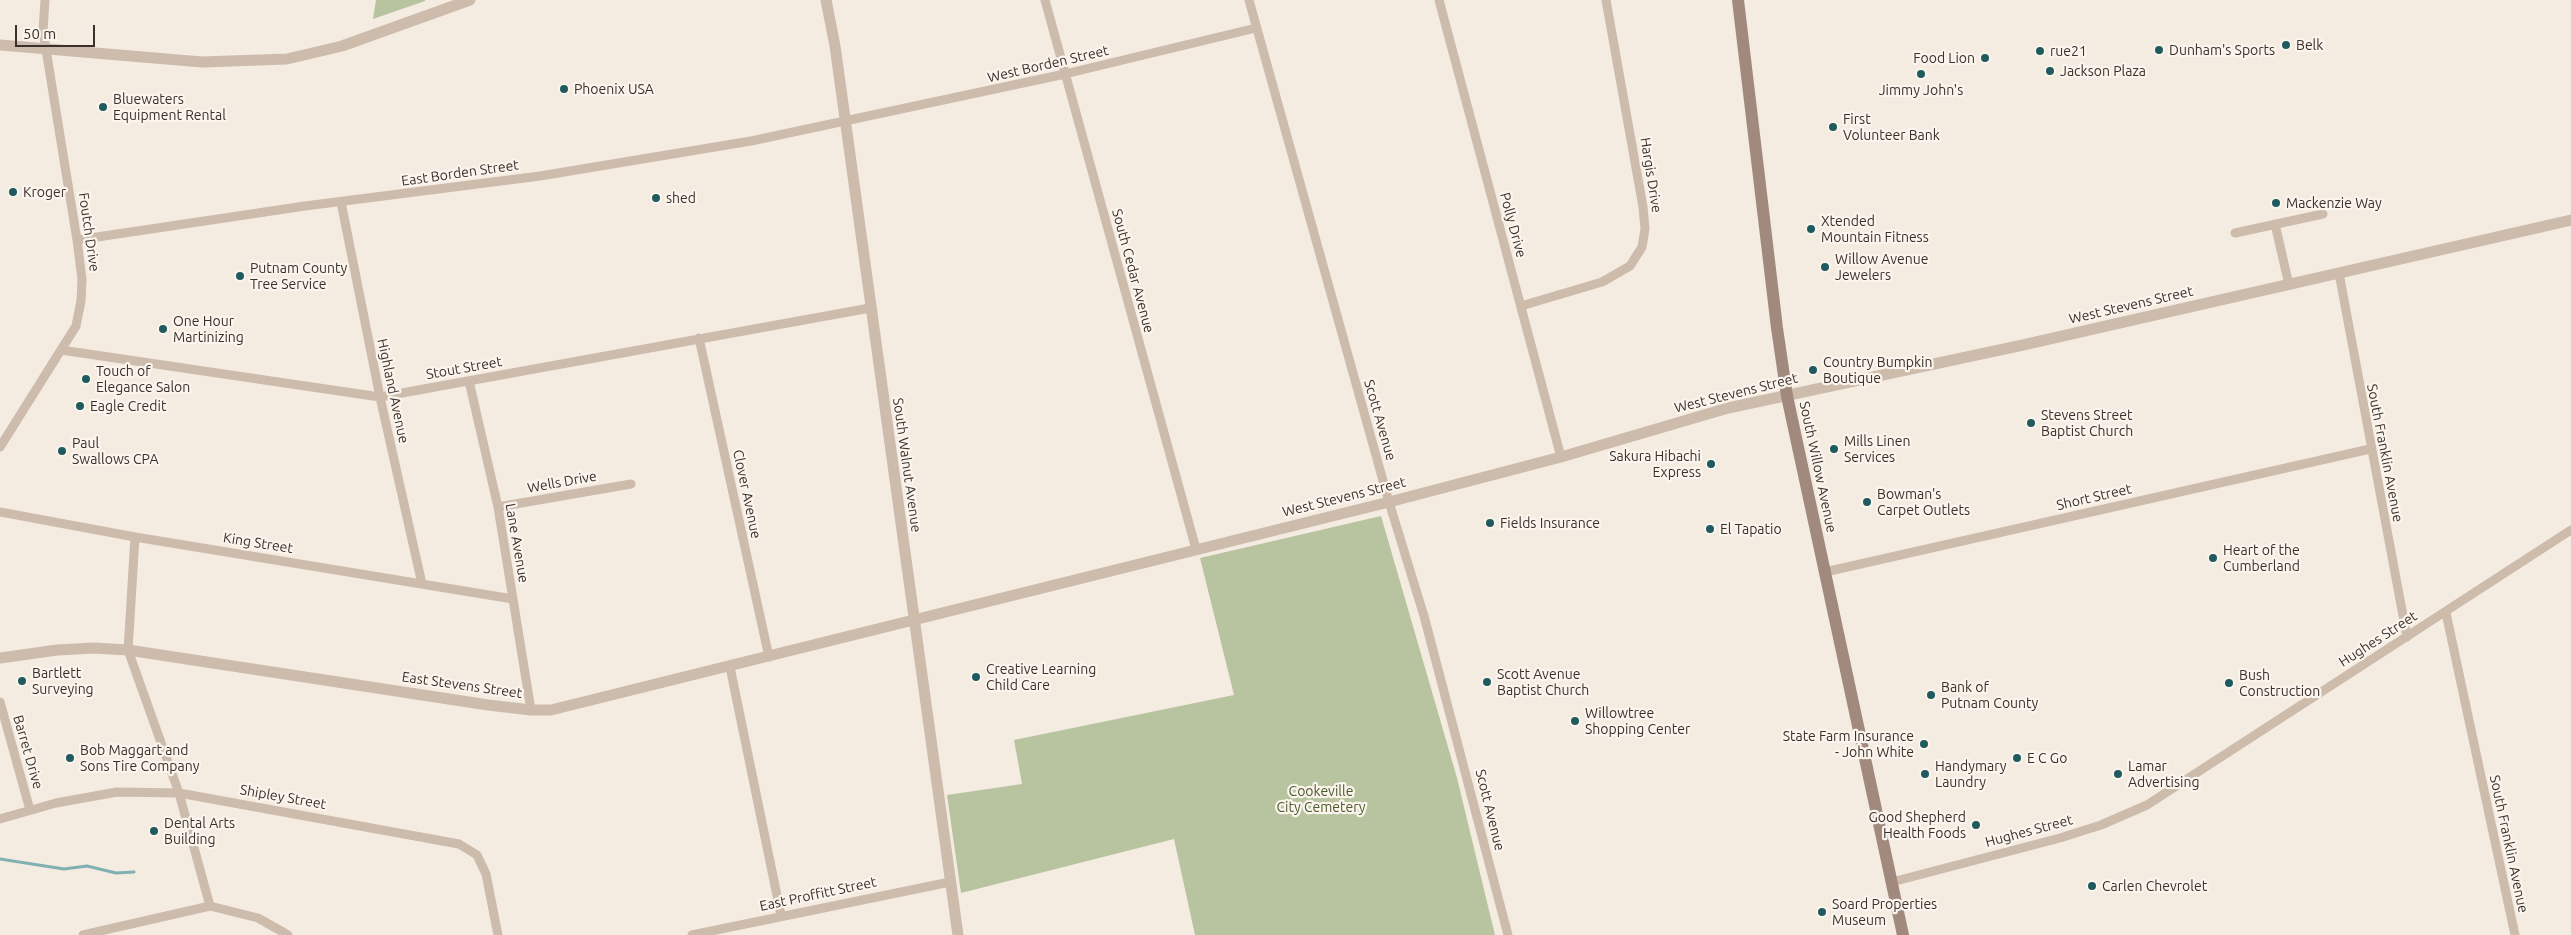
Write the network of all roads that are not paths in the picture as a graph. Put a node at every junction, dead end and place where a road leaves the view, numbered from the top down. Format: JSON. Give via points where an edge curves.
{"nodes":[{"id":1,"x":45,"y":0,"type":"edge"},
{"id":2,"x":470,"y":0,"type":"edge"},
{"id":3,"x":826,"y":0,"type":"edge"},
{"id":4,"x":1045,"y":0,"type":"edge"},
{"id":5,"x":1249,"y":0,"type":"edge"},
{"id":6,"x":1439,"y":0,"type":"edge"},
{"id":7,"x":1606,"y":0,"type":"edge"},
{"id":8,"x":1738,"y":0,"type":"edge"},
{"id":9,"x":1256,"y":28,"type":"junction"},
{"id":10,"x":0,"y":45,"type":"edge"},
{"id":11,"x":46,"y":49,"type":"junction"},
{"id":12,"x":1065,"y":74,"type":"junction"},
{"id":13,"x":845,"y":123,"type":"junction"},
{"id":14,"x":341,"y":202,"type":"junction"},
{"id":15,"x":2323,"y":214,"type":"dead end"},
{"id":16,"x":2571,"y":220,"type":"edge"},
{"id":17,"x":2275,"y":224,"type":"junction"},
{"id":18,"x":2235,"y":233,"type":"dead end"},
{"id":19,"x":77,"y":240,"type":"junction"},
{"id":20,"x":2339,"y":274,"type":"junction"},
{"id":21,"x":2290,"y":284,"type":"junction"},
{"id":22,"x":1521,"y":306,"type":"junction"},
{"id":23,"x":870,"y":308,"type":"junction"},
{"id":24,"x":699,"y":338,"type":"junction"},
{"id":25,"x":61,"y":350,"type":"junction"},
{"id":26,"x":469,"y":381,"type":"junction"},
{"id":27,"x":1788,"y":396,"type":"junction"},
{"id":28,"x":380,"y":397,"type":"junction"},
{"id":29,"x":0,"y":447,"type":"edge"},
{"id":30,"x":2370,"y":449,"type":"junction"},
{"id":31,"x":1561,"y":457,"type":"junction"},
{"id":32,"x":631,"y":484,"type":"dead end"},
{"id":33,"x":1389,"y":502,"type":"junction"},
{"id":34,"x":498,"y":507,"type":"junction"},
{"id":35,"x":0,"y":512,"type":"edge"},
{"id":36,"x":2571,"y":530,"type":"edge"},
{"id":37,"x":135,"y":537,"type":"junction"},
{"id":38,"x":1196,"y":549,"type":"junction"},
{"id":39,"x":1825,"y":572,"type":"junction"},
{"id":40,"x":422,"y":584,"type":"junction"},
{"id":41,"x":513,"y":599,"type":"junction"},
{"id":42,"x":2446,"y":612,"type":"junction"},
{"id":43,"x":913,"y":619,"type":"junction"},
{"id":44,"x":2407,"y":637,"type":"junction"},
{"id":45,"x":128,"y":650,"type":"junction"},
{"id":46,"x":769,"y":656,"type":"junction"},
{"id":47,"x":0,"y":658,"type":"edge"},
{"id":48,"x":730,"y":666,"type":"junction"},
{"id":49,"x":0,"y":702,"type":"edge"},
{"id":50,"x":531,"y":710,"type":"junction"},
{"id":51,"x":179,"y":793,"type":"junction"},
{"id":52,"x":30,"y":810,"type":"junction"},
{"id":53,"x":0,"y":818,"type":"edge"},
{"id":54,"x":950,"y":882,"type":"junction"},
{"id":55,"x":1892,"y":882,"type":"junction"},
{"id":56,"x":210,"y":906,"type":"junction"},
{"id":57,"x":781,"y":916,"type":"junction"},
{"id":58,"x":83,"y":935,"type":"edge"},
{"id":59,"x":288,"y":935,"type":"edge"},
{"id":60,"x":498,"y":935,"type":"edge"},
{"id":61,"x":692,"y":935,"type":"edge"},
{"id":62,"x":958,"y":935,"type":"edge"},
{"id":63,"x":1508,"y":935,"type":"edge"},
{"id":64,"x":1903,"y":935,"type":"edge"},
{"id":65,"x":2515,"y":935,"type":"edge"}],
"edges":[{"from":1,"to":11,"type":"street","name":"Foutch Drive","via":[[43,31]]},
{"from":2,"to":11,"type":"street","via":[[342,46],[287,59],[202,62]]},
{"from":3,"to":13,"type":"street","name":"South Walnut Avenue"},
{"from":4,"to":12,"type":"street","name":"South Cedar Avenue"},
{"from":5,"to":9,"type":"street","name":"Scott Avenue"},
{"from":6,"to":22,"type":"street","name":"Polly Drive"},
{"from":7,"to":22,"type":"street","name":"Hargis Drive","via":[[1643,208],[1645,229],[1642,247],[1630,266],[1602,282]]},
{"from":8,"to":27,"type":"main road","name":"South Willow Avenue"},
{"from":9,"to":12,"type":"street","name":"West Borden Street"},
{"from":9,"to":33,"type":"street","name":"Scott Avenue"},
{"from":10,"to":11,"type":"street"},
{"from":11,"to":19,"type":"street","name":"Foutch Drive"},
{"from":12,"to":13,"type":"street","name":"West Borden Street"},
{"from":12,"to":38,"type":"street","name":"South Cedar Avenue"},
{"from":13,"to":14,"type":"street","name":"East Borden Street","via":[[540,176]]},
{"from":13,"to":23,"type":"street","name":"South Walnut Avenue"},
{"from":14,"to":19,"type":"street","name":"East Borden Street"},
{"from":14,"to":28,"type":"street","name":"Highland Avenue"},
{"from":15,"to":17,"type":"street"},
{"from":16,"to":20,"type":"street","name":"West Stevens Street"},
{"from":17,"to":18,"type":"street"},
{"from":17,"to":21,"type":"street"},
{"from":19,"to":25,"type":"street","name":"Foutch Drive","via":[[81,301],[76,326]]},
{"from":20,"to":21,"type":"street","name":"West Stevens Street"},
{"from":20,"to":30,"type":"street","name":"South Franklin Avenue"},
{"from":21,"to":27,"type":"street","name":"West Stevens Street"},
{"from":22,"to":31,"type":"street","name":"Polly Drive"},
{"from":23,"to":24,"type":"street","name":"Stout Street"},
{"from":23,"to":43,"type":"street","name":"South Walnut Avenue"},
{"from":24,"to":26,"type":"street","name":"Stout Street"},
{"from":24,"to":46,"type":"street","name":"Clover Avenue"},
{"from":25,"to":28,"type":"street","name":"Stout Street"},
{"from":25,"to":29,"type":"street","name":"Foutch Drive"},
{"from":26,"to":28,"type":"street","name":"Stout Street"},
{"from":26,"to":34,"type":"street","name":"Lane Avenue"},
{"from":27,"to":31,"type":"street","name":"West Stevens Street","via":[[1728,408]]},
{"from":27,"to":39,"type":"main road","name":"South Willow Avenue"},
{"from":28,"to":40,"type":"street","name":"Highland Avenue"},
{"from":30,"to":39,"type":"street","name":"Short Street"},
{"from":30,"to":44,"type":"street","name":"South Franklin Avenue"},
{"from":31,"to":33,"type":"street","name":"West Stevens Street"},
{"from":32,"to":34,"type":"street","name":"Wells Drive"},
{"from":33,"to":38,"type":"street","name":"West Stevens Street"},
{"from":33,"to":63,"type":"street","name":"Scott Avenue","via":[[1457,736]]},
{"from":34,"to":41,"type":"street","name":"Lane Avenue"},
{"from":35,"to":37,"type":"street","name":"King Street"},
{"from":36,"to":42,"type":"street","name":"Hughes Street"},
{"from":37,"to":40,"type":"street","name":"King Street"},
{"from":37,"to":45,"type":"street"},
{"from":38,"to":43,"type":"street","name":"West Stevens Street"},
{"from":39,"to":55,"type":"main road","name":"South Willow Avenue"},
{"from":40,"to":41,"type":"street","name":"King Street"},
{"from":41,"to":50,"type":"street","name":"Lane Avenue"},
{"from":42,"to":44,"type":"street","name":"Hughes Street"},
{"from":42,"to":65,"type":"street","name":"South Franklin Avenue"},
{"from":43,"to":46,"type":"street","name":"East Stevens Street"},
{"from":43,"to":54,"type":"street","name":"South Walnut Avenue"},
{"from":44,"to":55,"type":"street","name":"Hughes Street","via":[[2147,805],[2060,838]]},
{"from":45,"to":47,"type":"street","name":"East Stevens Street","via":[[57,650]]},
{"from":45,"to":50,"type":"street","name":"East Stevens Street"},
{"from":45,"to":51,"type":"street"},
{"from":46,"to":48,"type":"street","name":"East Stevens Street"},
{"from":48,"to":50,"type":"street","name":"East Stevens Street","via":[[571,706]]},
{"from":48,"to":57,"type":"street"},
{"from":49,"to":52,"type":"street","name":"Barret Drive"},
{"from":51,"to":52,"type":"street","name":"Shipley Street","via":[[117,792]]},
{"from":51,"to":56,"type":"street"},
{"from":51,"to":60,"type":"street","name":"Shipley Street","via":[[459,844],[477,855],[486,874]]},
{"from":52,"to":53,"type":"street","name":"Shipley Street"},
{"from":54,"to":57,"type":"street","name":"East Proffitt Street"},
{"from":54,"to":62,"type":"street","name":"South Walnut Avenue"},
{"from":55,"to":64,"type":"main road","name":"South Willow Avenue"},
{"from":56,"to":58,"type":"street"},
{"from":56,"to":59,"type":"street","via":[[258,918]]},
{"from":57,"to":61,"type":"street","name":"East Proffitt Street"}]}
